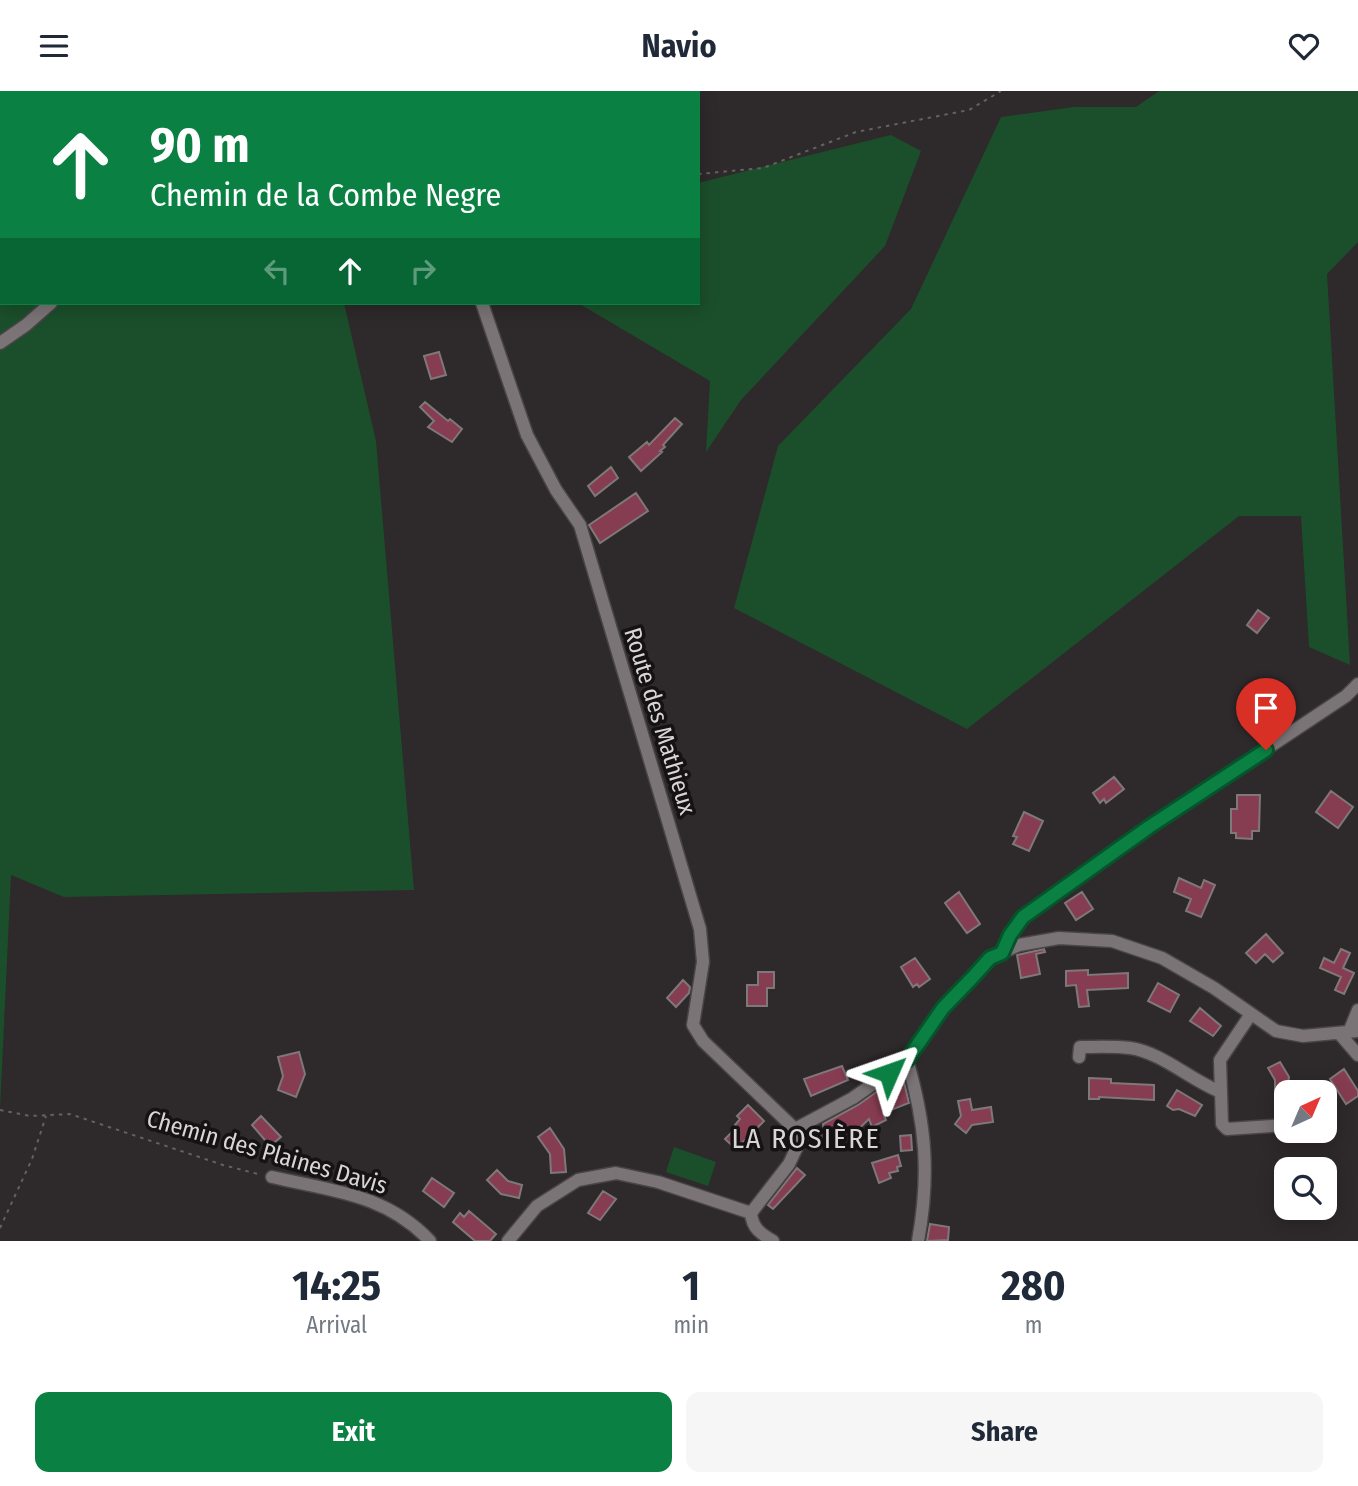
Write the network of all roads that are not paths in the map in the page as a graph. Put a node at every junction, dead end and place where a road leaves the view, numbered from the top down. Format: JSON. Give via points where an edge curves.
{"nodes":[{"id":1,"x":49,"y":305,"type":"edge"},
{"id":2,"x":483,"y":305,"type":"edge"},
{"id":3,"x":0,"y":343,"type":"edge"},
{"id":4,"x":1358,"y":684,"type":"edge"},
{"id":5,"x":1002,"y":953,"type":"junction"},
{"id":6,"x":1358,"y":1010,"type":"edge"},
{"id":7,"x":1251,"y":1014,"type":"junction"},
{"id":8,"x":1348,"y":1032,"type":"edge"},
{"id":9,"x":1358,"y":1055,"type":"edge"},
{"id":10,"x":1079,"y":1057,"type":"dead end"},
{"id":11,"x":907,"y":1060,"type":"junction"},
{"id":12,"x":1221,"y":1093,"type":"junction"},
{"id":13,"x":1274,"y":1126,"type":"edge"},
{"id":14,"x":795,"y":1129,"type":"junction"},
{"id":15,"x":272,"y":1177,"type":"road end"},
{"id":16,"x":751,"y":1213,"type":"junction"},
{"id":17,"x":430,"y":1241,"type":"edge"},
{"id":18,"x":508,"y":1241,"type":"edge"},
{"id":19,"x":773,"y":1241,"type":"edge"},
{"id":20,"x":918,"y":1241,"type":"edge"}],
"edges":[{"from":1,"to":3,"type":"street"},
{"from":2,"to":14,"type":"street","name":"Route des Mathieux","via":[[527,435],[580,525],[675,843],[704,949],[693,1025],[703,1041]]},
{"from":4,"to":5,"type":"street","via":[[1023,917]]},
{"from":5,"to":7,"type":"street","via":[[1059,938],[1112,941],[1162,958]]},
{"from":5,"to":11,"type":"street","via":[[990,958],[943,1008]]},
{"from":6,"to":8,"type":"street"},
{"from":7,"to":8,"type":"street","via":[[1276,1031],[1303,1036]]},
{"from":7,"to":12,"type":"street","via":[[1220,1060]]},
{"from":8,"to":9,"type":"street"},
{"from":10,"to":12,"type":"street","via":[[1080,1047],[1132,1048]]},
{"from":11,"to":14,"type":"street","via":[[853,1098]]},
{"from":11,"to":20,"type":"street","via":[[926,1151],[925,1202]]},
{"from":12,"to":13,"type":"street","via":[[1222,1124],[1227,1129]]},
{"from":14,"to":16,"type":"street","via":[[797,1147],[789,1164]]},
{"from":15,"to":17,"type":"street","name":"Chemin des Plaines Davis","via":[[385,1206],[405,1217]]},
{"from":16,"to":18,"type":"street","via":[[616,1173],[578,1180],[537,1206]]},
{"from":16,"to":19,"type":"street","via":[[759,1233]]}]}
